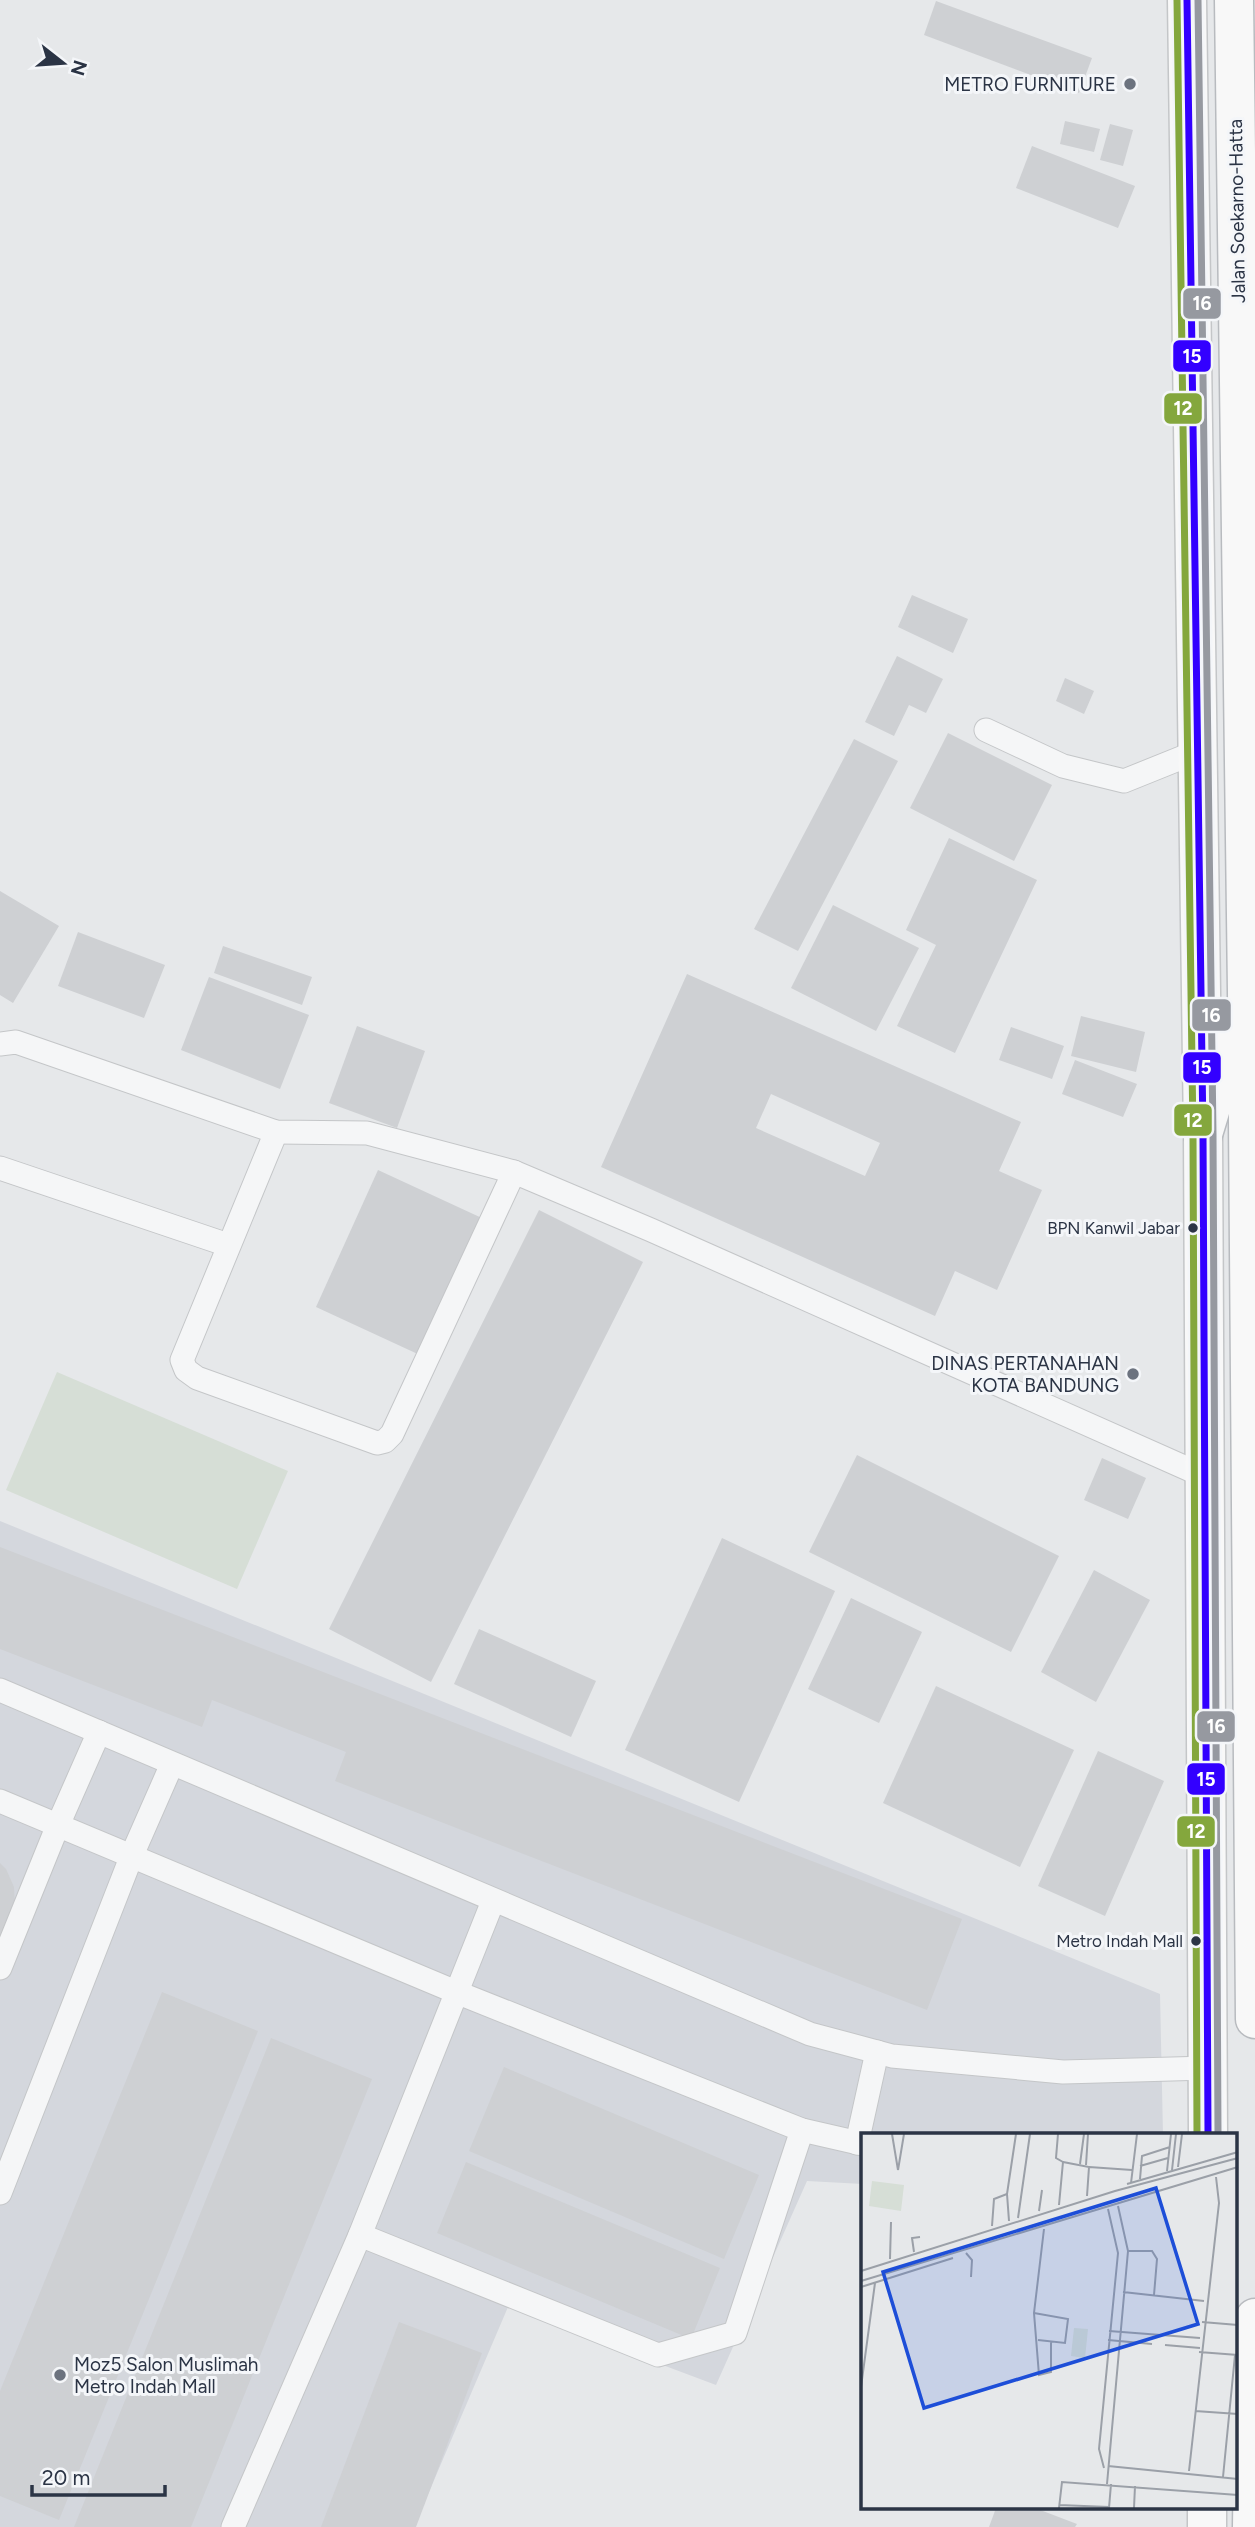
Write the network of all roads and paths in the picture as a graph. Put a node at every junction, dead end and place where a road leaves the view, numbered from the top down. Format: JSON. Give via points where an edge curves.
{"nodes":[{"id":1,"x":1188,"y":0,"type":"edge"},
{"id":2,"x":1234,"y":0,"type":"edge"},
{"id":3,"x":986,"y":730,"type":"dead end"},
{"id":4,"x":1196,"y":752,"type":"junction"},
{"id":5,"x":1247,"y":991,"type":"junction"},
{"id":6,"x":0,"y":1044,"type":"edge"},
{"id":7,"x":276,"y":1132,"type":"junction"},
{"id":8,"x":1203,"y":1134,"type":"junction"},
{"id":9,"x":0,"y":1168,"type":"edge"},
{"id":10,"x":514,"y":1172,"type":"junction"},
{"id":11,"x":228,"y":1245,"type":"junction"},
{"id":12,"x":1204,"y":1476,"type":"junction"},
{"id":13,"x":0,"y":1690,"type":"edge"},
{"id":14,"x":99,"y":1732,"type":"junction"},
{"id":15,"x":172,"y":1764,"type":"junction"},
{"id":16,"x":0,"y":1801,"type":"edge"},
{"id":17,"x":58,"y":1825,"type":"junction"},
{"id":18,"x":132,"y":1855,"type":"junction"},
{"id":19,"x":493,"y":1901,"type":"junction"},
{"id":20,"x":0,"y":1968,"type":"edge"},
{"id":21,"x":456,"y":1992,"type":"junction"},
{"id":22,"x":1255,"y":2019,"type":"edge"},
{"id":23,"x":877,"y":2052,"type":"junction"},
{"id":24,"x":1208,"y":2068,"type":"junction"},
{"id":25,"x":802,"y":2130,"type":"junction"},
{"id":26,"x":862,"y":2133,"type":"edge"},
{"id":27,"x":1208,"y":2133,"type":"edge"},
{"id":28,"x":860,"y":2144,"type":"edge"},
{"id":29,"x":0,"y":2193,"type":"edge"},
{"id":30,"x":360,"y":2235,"type":"junction"},
{"id":31,"x":1255,"y":2318,"type":"edge"},
{"id":32,"x":233,"y":2527,"type":"edge"},
{"id":33,"x":1252,"y":2527,"type":"edge"}],
"edges":[{"from":1,"to":4,"type":"main road"},
{"from":2,"to":5,"type":"main road","name":"Jalan Soekarno-Hatta"},
{"from":3,"to":4,"type":"lane","via":[[1063,766],[1124,781]]},
{"from":4,"to":8,"type":"main road"},
{"from":5,"to":8,"type":"main road"},
{"from":5,"to":22,"type":"main road","name":"Jalan Soekarno-Hatta"},
{"from":6,"to":7,"type":"lane","via":[[16,1042]]},
{"from":7,"to":10,"type":"lane","via":[[367,1133]]},
{"from":7,"to":11,"type":"lane"},
{"from":8,"to":12,"type":"main road"},
{"from":9,"to":11,"type":"lane"},
{"from":10,"to":11,"type":"lane","via":[[385,1441],[377,1443],[351,1434],[186,1370],[182,1360]]},
{"from":10,"to":12,"type":"lane"},
{"from":12,"to":24,"type":"main road"},
{"from":13,"to":14,"type":"lane"},
{"from":14,"to":15,"type":"lane"},
{"from":14,"to":17,"type":"lane"},
{"from":15,"to":18,"type":"lane"},
{"from":15,"to":19,"type":"lane"},
{"from":16,"to":17,"type":"lane"},
{"from":17,"to":18,"type":"lane"},
{"from":17,"to":20,"type":"lane"},
{"from":18,"to":21,"type":"lane"},
{"from":18,"to":29,"type":"lane"},
{"from":19,"to":21,"type":"lane"},
{"from":19,"to":23,"type":"lane","via":[[810,2034]]},
{"from":21,"to":25,"type":"lane"},
{"from":21,"to":30,"type":"lane"},
{"from":23,"to":24,"type":"lane","via":[[1063,2072]]},
{"from":23,"to":26,"type":"lane"},
{"from":24,"to":27,"type":"main road"},
{"from":25,"to":28,"type":"lane"},
{"from":25,"to":30,"type":"lane","via":[[734,2333],[658,2356]]},
{"from":30,"to":32,"type":"lane"},
{"from":31,"to":33,"type":"main road"}]}
